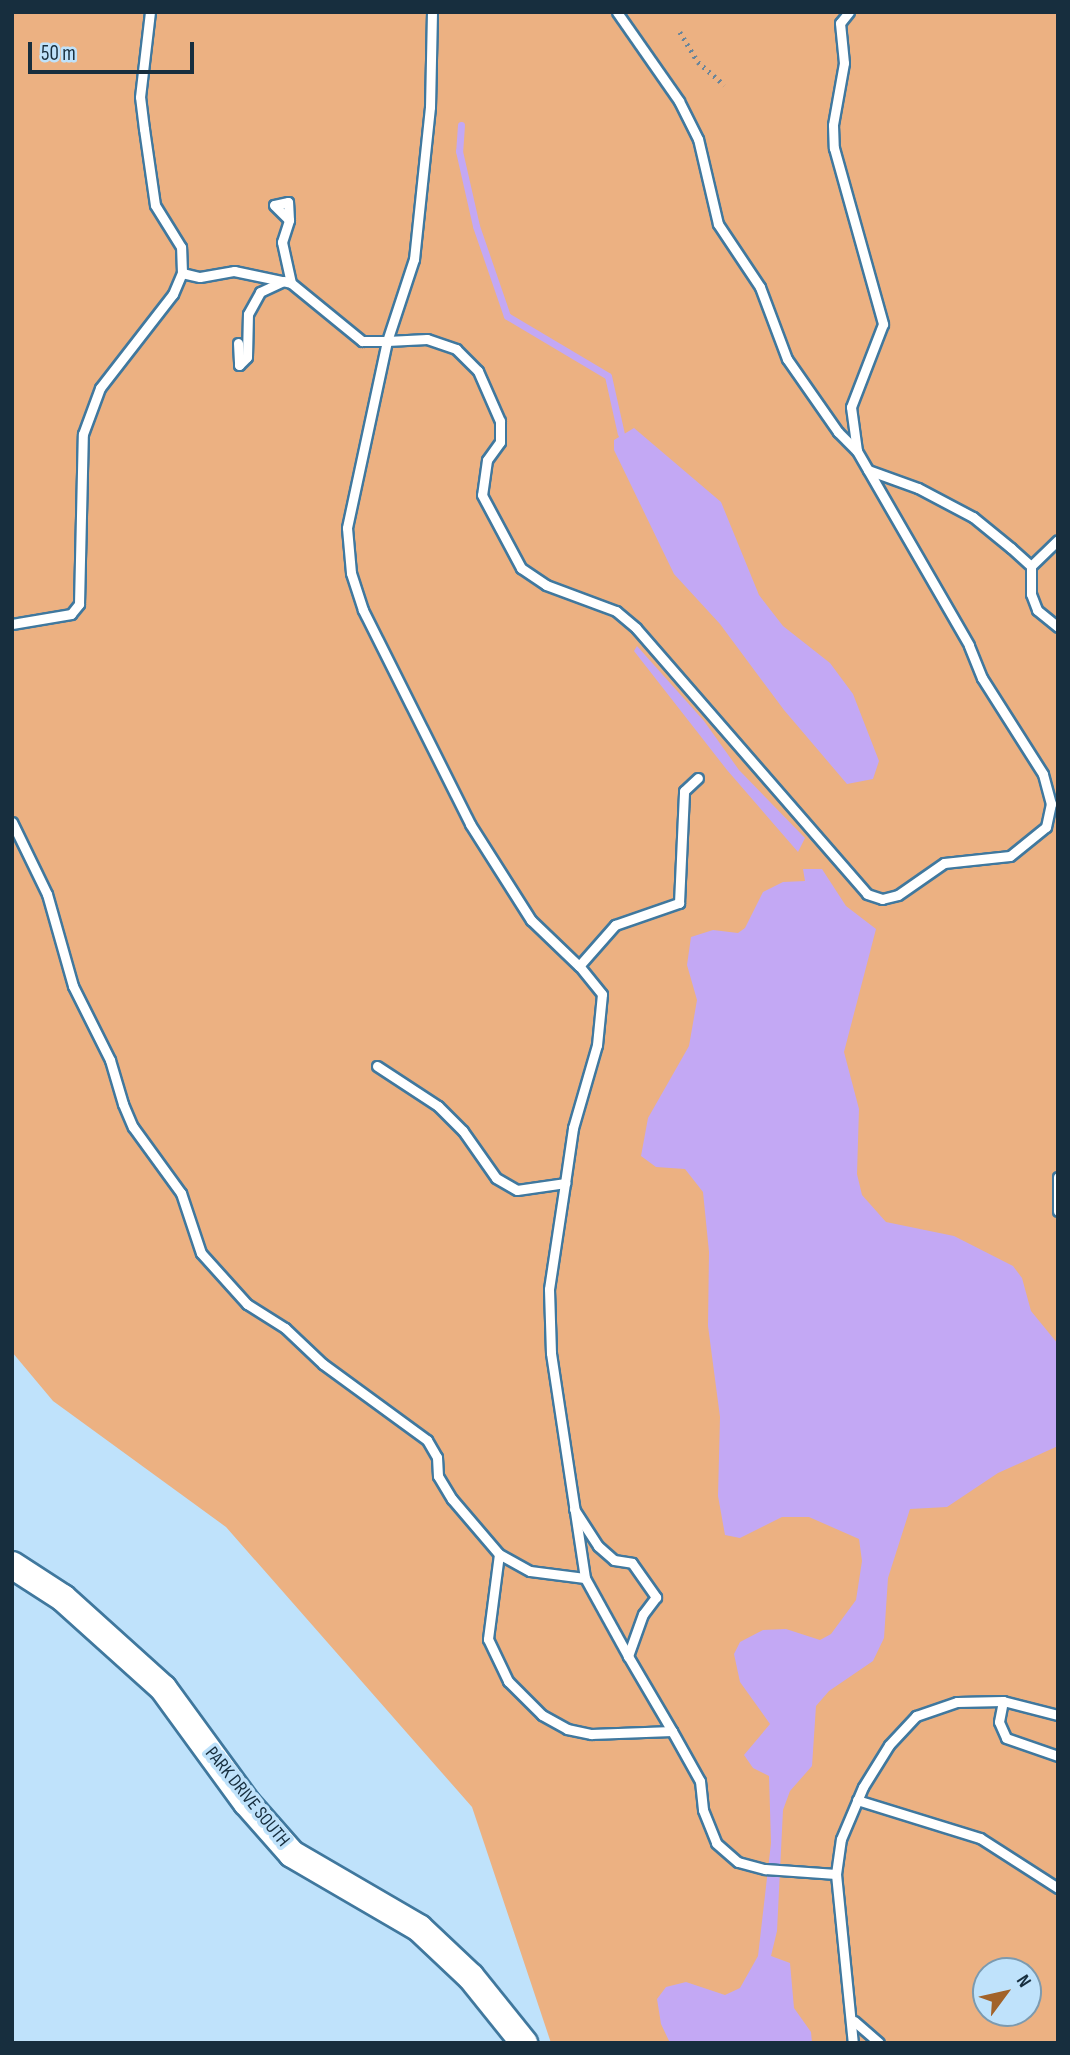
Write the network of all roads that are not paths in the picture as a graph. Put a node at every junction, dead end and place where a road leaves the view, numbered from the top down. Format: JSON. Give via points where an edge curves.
{"nodes":[{"id":1,"x":150,"y":12,"type":"edge"},
{"id":2,"x":432,"y":12,"type":"edge"},
{"id":3,"x":617,"y":12,"type":"edge"},
{"id":4,"x":849,"y":12,"type":"edge"},
{"id":5,"x":289,"y":220,"type":"dead end"},
{"id":6,"x":182,"y":274,"type":"junction"},
{"id":7,"x":288,"y":282,"type":"junction"},
{"id":8,"x":387,"y":341,"type":"junction"},
{"id":9,"x":238,"y":343,"type":"dead end"},
{"id":10,"x":857,"y":451,"type":"junction"},
{"id":11,"x":868,"y":470,"type":"junction"},
{"id":12,"x":1058,"y":540,"type":"edge"},
{"id":13,"x":1031,"y":566,"type":"junction"},
{"id":14,"x":12,"y":624,"type":"edge"},
{"id":15,"x":1058,"y":627,"type":"edge"},
{"id":16,"x":698,"y":778,"type":"dead end"},
{"id":17,"x":12,"y":822,"type":"edge"},
{"id":18,"x":579,"y":965,"type":"junction"},
{"id":19,"x":377,"y":1066,"type":"dead end"},
{"id":20,"x":1058,"y":1177,"type":"edge"},
{"id":21,"x":565,"y":1183,"type":"junction"},
{"id":22,"x":1058,"y":1211,"type":"edge"},
{"id":23,"x":571,"y":1504,"type":"junction"},
{"id":24,"x":499,"y":1554,"type":"junction"},
{"id":25,"x":12,"y":1565,"type":"edge"},
{"id":26,"x":585,"y":1578,"type":"junction"},
{"id":27,"x":628,"y":1656,"type":"junction"},
{"id":28,"x":1003,"y":1701,"type":"junction"},
{"id":29,"x":1058,"y":1715,"type":"edge"},
{"id":30,"x":672,"y":1731,"type":"junction"},
{"id":31,"x":1058,"y":1756,"type":"edge"},
{"id":32,"x":858,"y":1800,"type":"junction"},
{"id":33,"x":836,"y":1874,"type":"junction"},
{"id":34,"x":1058,"y":1888,"type":"edge"},
{"id":35,"x":854,"y":2021,"type":"junction"},
{"id":36,"x":524,"y":2043,"type":"edge"},
{"id":37,"x":853,"y":2043,"type":"edge"},
{"id":38,"x":879,"y":2043,"type":"edge"}],
"edges":[{"from":1,"to":6,"type":"lane","via":[[140,97],[155,205],[181,247]]},
{"from":2,"to":8,"type":"lane","via":[[430,107],[414,259]]},
{"from":3,"to":10,"type":"lane","via":[[679,101],[698,139],[718,224],[760,287],[787,359],[838,432]]},
{"from":4,"to":10,"type":"lane","via":[[841,23],[844,63],[833,125],[834,148],[883,324],[851,407]]},
{"from":5,"to":7,"type":"lane","via":[[282,242]]},
{"from":6,"to":7,"type":"lane","via":[[200,277],[234,271]]},
{"from":6,"to":14,"type":"lane","via":[[173,294],[100,388],[83,434],[79,604],[71,614]]},
{"from":7,"to":8,"type":"lane","via":[[362,341]]},
{"from":7,"to":9,"type":"lane","via":[[260,292],[247,314],[247,357],[239,365]]},
{"from":8,"to":11,"type":"lane","via":[[427,339],[456,349],[478,371],[500,421],[500,442],[487,460],[482,495],[522,568],[531,577],[594,600],[626,620],[867,894],[883,900],[898,895],[944,863],[1010,856],[1046,827],[1051,804],[1027,744],[982,678],[968,645]]},
{"from":8,"to":18,"type":"lane","via":[[349,514],[351,573],[363,610],[470,824],[531,920]]},
{"from":10,"to":11,"type":"lane"},
{"from":11,"to":13,"type":"lane","via":[[918,488],[973,517]]},
{"from":12,"to":13,"type":"lane"},
{"from":13,"to":15,"type":"lane","via":[[1031,594],[1037,610]]},
{"from":16,"to":18,"type":"lane","via":[[684,790],[679,903],[615,925]]},
{"from":17,"to":24,"type":"lane","via":[[47,894],[73,986],[110,1060],[123,1104],[181,1193],[201,1253],[247,1304],[285,1328],[323,1364],[428,1440],[437,1457],[438,1476],[452,1499]]},
{"from":18,"to":21,"type":"lane","via":[[601,994],[597,1045],[573,1128]]},
{"from":19,"to":21,"type":"lane","via":[[438,1106],[463,1131],[496,1178],[517,1190]]},
{"from":20,"to":22,"type":"lane"},
{"from":21,"to":23,"type":"lane","via":[[549,1289],[551,1353]]},
{"from":23,"to":26,"type":"lane"},
{"from":23,"to":27,"type":"lane","via":[[598,1546],[614,1560],[632,1563],[656,1597],[643,1614]]},
{"from":24,"to":26,"type":"lane","via":[[530,1571]]},
{"from":24,"to":30,"type":"lane","via":[[488,1639],[508,1681],[542,1715],[568,1729],[591,1734]]},
{"from":25,"to":36,"type":"street","name":"PARK DRIVE SOUTH","via":[[63,1598],[163,1688],[247,1803],[292,1854],[419,1928],[471,1977]]},
{"from":26,"to":27,"type":"lane"},
{"from":27,"to":30,"type":"lane"},
{"from":28,"to":29,"type":"lane"},
{"from":28,"to":31,"type":"lane","via":[[999,1722],[1006,1738]]},
{"from":28,"to":32,"type":"lane","via":[[957,1702],[916,1716],[888,1745]]},
{"from":30,"to":33,"type":"lane","via":[[699,1781],[703,1810],[716,1843],[738,1862],[765,1869]]},
{"from":32,"to":33,"type":"lane","via":[[841,1839]]},
{"from":32,"to":34,"type":"lane","via":[[980,1838]]},
{"from":33,"to":35,"type":"lane","via":[[843,1966]]},
{"from":35,"to":37,"type":"lane"},
{"from":35,"to":38,"type":"lane"}]}
